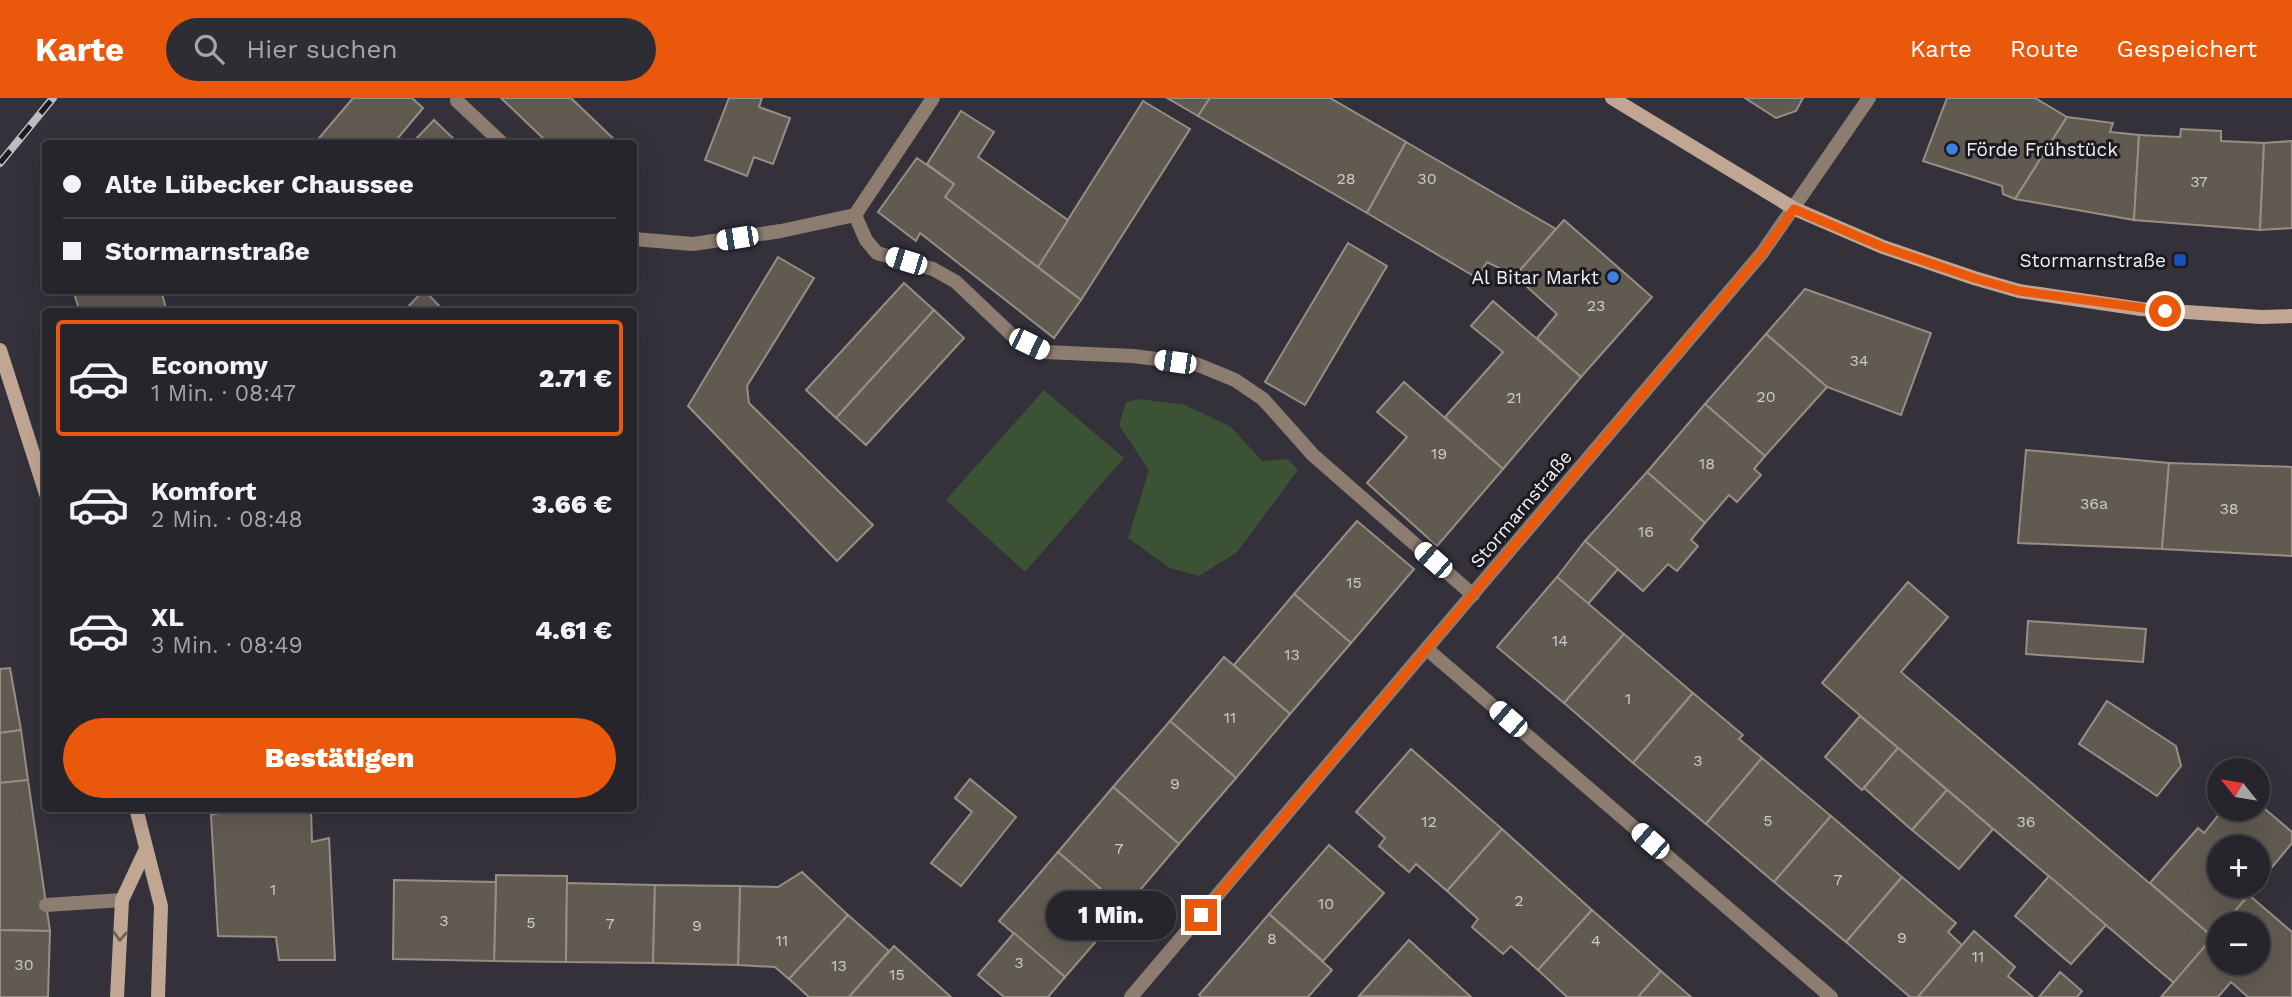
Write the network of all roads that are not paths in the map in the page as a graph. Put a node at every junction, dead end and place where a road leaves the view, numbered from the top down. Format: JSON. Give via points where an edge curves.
{"nodes":[{"id":1,"x":933,"y":98,"type":"edge"},
{"id":2,"x":1612,"y":98,"type":"edge"},
{"id":3,"x":1869,"y":98,"type":"edge"},
{"id":4,"x":457,"y":101,"type":"dead end"},
{"id":5,"x":499,"y":140,"type":"edge"},
{"id":6,"x":1794,"y":209,"type":"junction"},
{"id":7,"x":855,"y":215,"type":"junction"},
{"id":8,"x":637,"y":239,"type":"edge"},
{"id":9,"x":2292,"y":316,"type":"edge"},
{"id":10,"x":0,"y":350,"type":"edge"},
{"id":11,"x":42,"y":481,"type":"edge"},
{"id":12,"x":1473,"y":595,"type":"junction"},
{"id":13,"x":1428,"y":650,"type":"junction"},
{"id":14,"x":137,"y":812,"type":"edge"},
{"id":15,"x":146,"y":849,"type":"junction"},
{"id":16,"x":122,"y":900,"type":"junction"},
{"id":17,"x":46,"y":905,"type":"dead end"},
{"id":18,"x":117,"y":997,"type":"edge"},
{"id":19,"x":158,"y":997,"type":"edge"},
{"id":20,"x":1131,"y":997,"type":"edge"},
{"id":21,"x":1831,"y":997,"type":"edge"}],
"edges":[{"from":1,"to":7,"type":"street"},
{"from":2,"to":6,"type":"main road"},
{"from":3,"to":6,"type":"street","name":"Stormarnstraße"},
{"from":4,"to":5,"type":"street"},
{"from":6,"to":9,"type":"main road","via":[[1883,247],[2019,291],[2141,309]]},
{"from":6,"to":12,"type":"street","name":"Stormarnstraße","via":[[1762,253]]},
{"from":7,"to":8,"type":"street","via":[[693,244]]},
{"from":7,"to":12,"type":"street","via":[[877,253],[933,269],[956,282],[1014,337],[1045,352],[1196,364],[1235,380],[1263,399],[1313,456]]},
{"from":10,"to":11,"type":"main road"},
{"from":12,"to":13,"type":"street","name":"Stormarnstraße"},
{"from":13,"to":20,"type":"street","name":"Stormarnstraße"},
{"from":13,"to":21,"type":"street"},
{"from":14,"to":15,"type":"main road"},
{"from":15,"to":16,"type":"main road"},
{"from":15,"to":19,"type":"main road","via":[[161,906]]},
{"from":16,"to":17,"type":"street"},
{"from":16,"to":18,"type":"main road","one_way":true}]}
